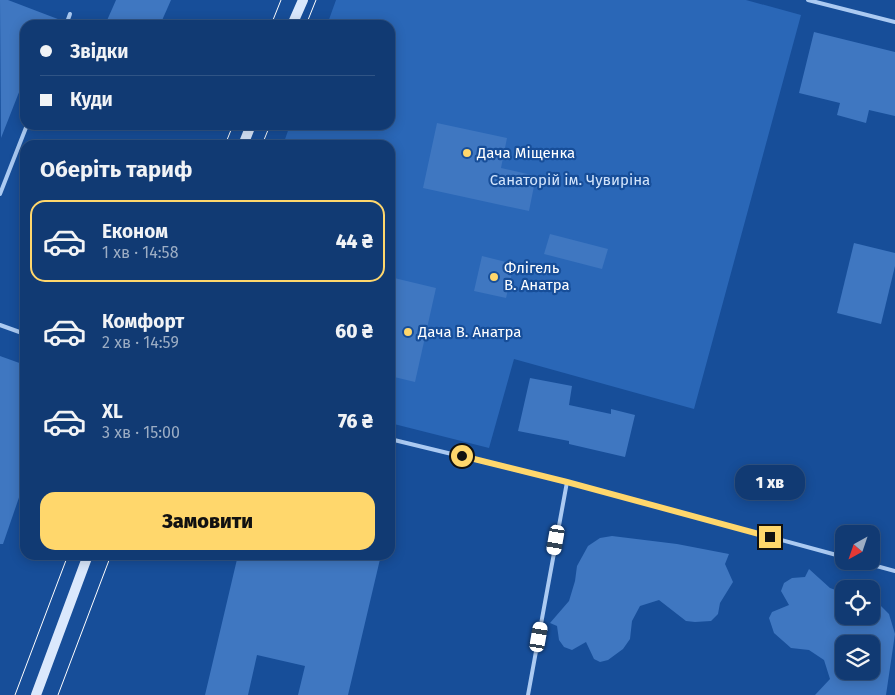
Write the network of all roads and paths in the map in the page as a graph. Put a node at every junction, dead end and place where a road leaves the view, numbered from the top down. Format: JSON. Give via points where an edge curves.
{"nodes":[{"id":1,"x":303,"y":0,"type":"edge"},
{"id":2,"x":808,"y":0,"type":"edge"},
{"id":3,"x":70,"y":14,"type":"dead end"},
{"id":4,"x":68,"y":20,"type":"edge"},
{"id":5,"x":294,"y":20,"type":"edge"},
{"id":6,"x":895,"y":22,"type":"edge"},
{"id":7,"x":20,"y":143,"type":"edge"},
{"id":8,"x":0,"y":194,"type":"edge"},
{"id":9,"x":0,"y":325,"type":"edge"},
{"id":10,"x":20,"y":332,"type":"edge"},
{"id":11,"x":395,"y":439,"type":"edge"},
{"id":12,"x":567,"y":482,"type":"junction"},
{"id":13,"x":835,"y":555,"type":"edge"},
{"id":14,"x":86,"y":560,"type":"edge"},
{"id":15,"x":880,"y":567,"type":"edge"},
{"id":16,"x":895,"y":571,"type":"edge"},
{"id":17,"x":36,"y":695,"type":"edge"},
{"id":18,"x":528,"y":695,"type":"edge"}],
"edges":[{"from":1,"to":5,"type":"street"},
{"from":2,"to":6,"type":"lane"},
{"from":3,"to":4,"type":"lane"},
{"from":7,"to":8,"type":"lane"},
{"from":9,"to":10,"type":"lane"},
{"from":11,"to":12,"type":"lane"},
{"from":12,"to":13,"type":"lane"},
{"from":12,"to":18,"type":"lane"},
{"from":14,"to":17,"type":"street"},
{"from":15,"to":16,"type":"lane"}]}
